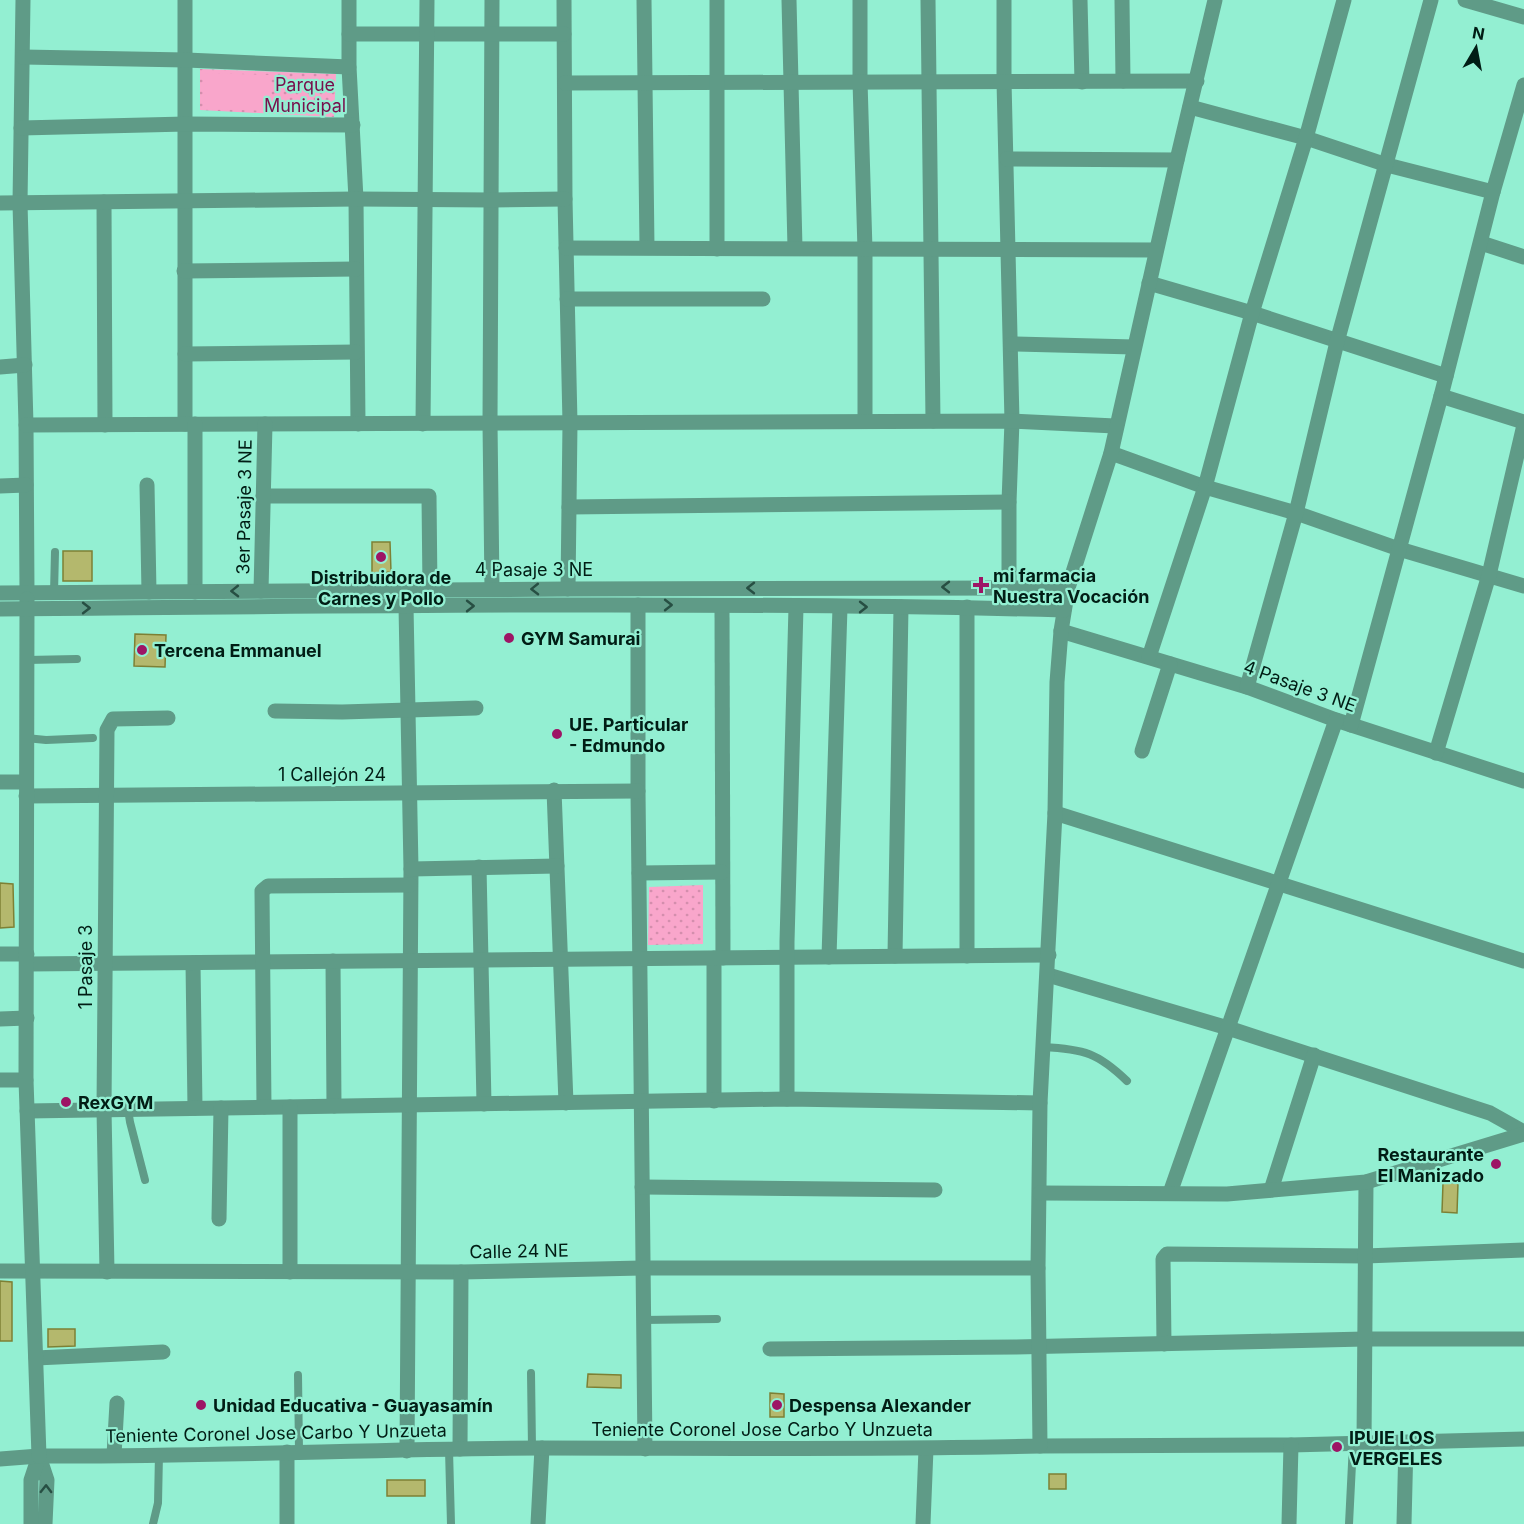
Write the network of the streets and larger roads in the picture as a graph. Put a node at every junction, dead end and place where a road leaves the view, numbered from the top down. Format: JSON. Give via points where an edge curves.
{"nodes":[{"id":1,"x":23,"y":0,"type":"edge"},
{"id":2,"x":185,"y":0,"type":"edge"},
{"id":3,"x":348,"y":0,"type":"edge"},
{"id":4,"x":427,"y":0,"type":"edge"},
{"id":5,"x":492,"y":0,"type":"edge"},
{"id":6,"x":564,"y":0,"type":"edge"},
{"id":7,"x":644,"y":0,"type":"edge"},
{"id":8,"x":717,"y":0,"type":"edge"},
{"id":9,"x":789,"y":0,"type":"edge"},
{"id":10,"x":860,"y":0,"type":"edge"},
{"id":11,"x":928,"y":0,"type":"edge"},
{"id":12,"x":1004,"y":0,"type":"edge"},
{"id":13,"x":1080,"y":0,"type":"edge"},
{"id":14,"x":1122,"y":0,"type":"edge"},
{"id":15,"x":1215,"y":0,"type":"edge"},
{"id":16,"x":1344,"y":0,"type":"edge"},
{"id":17,"x":1431,"y":0,"type":"edge"},
{"id":18,"x":1465,"y":0,"type":"edge"},
{"id":19,"x":1524,"y":17,"type":"edge"},
{"id":20,"x":349,"y":34,"type":"junction"},
{"id":21,"x":427,"y":34,"type":"junction"},
{"id":22,"x":491,"y":34,"type":"junction"},
{"id":23,"x":564,"y":34,"type":"junction"},
{"id":24,"x":23,"y":57,"type":"junction"},
{"id":25,"x":186,"y":60,"type":"junction"},
{"id":26,"x":349,"y":67,"type":"junction"},
{"id":27,"x":860,"y":81,"type":"junction"},
{"id":28,"x":929,"y":81,"type":"junction"},
{"id":29,"x":1004,"y":81,"type":"junction"},
{"id":30,"x":1123,"y":81,"type":"junction"},
{"id":31,"x":1197,"y":81,"type":"junction"},
{"id":32,"x":717,"y":82,"type":"junction"},
{"id":33,"x":792,"y":82,"type":"junction"},
{"id":34,"x":1082,"y":82,"type":"junction"},
{"id":35,"x":565,"y":83,"type":"junction"},
{"id":36,"x":646,"y":84,"type":"junction"},
{"id":37,"x":1524,"y":86,"type":"edge"},
{"id":38,"x":1190,"y":107,"type":"junction"},
{"id":39,"x":186,"y":124,"type":"junction"},
{"id":40,"x":353,"y":124,"type":"junction"},
{"id":41,"x":21,"y":128,"type":"junction"},
{"id":42,"x":1306,"y":138,"type":"junction"},
{"id":43,"x":1007,"y":159,"type":"junction"},
{"id":44,"x":1177,"y":160,"type":"junction"},
{"id":45,"x":1387,"y":165,"type":"junction"},
{"id":46,"x":1493,"y":192,"type":"junction"},
{"id":47,"x":356,"y":199,"type":"junction"},
{"id":48,"x":425,"y":199,"type":"junction"},
{"id":49,"x":565,"y":199,"type":"junction"},
{"id":50,"x":492,"y":200,"type":"junction"},
{"id":51,"x":184,"y":201,"type":"junction"},
{"id":52,"x":104,"y":202,"type":"junction"},
{"id":53,"x":0,"y":203,"type":"edge"},
{"id":54,"x":20,"y":203,"type":"junction"},
{"id":55,"x":1481,"y":243,"type":"junction"},
{"id":56,"x":647,"y":247,"type":"junction"},
{"id":57,"x":566,"y":248,"type":"junction"},
{"id":58,"x":795,"y":248,"type":"junction"},
{"id":59,"x":931,"y":248,"type":"junction"},
{"id":60,"x":717,"y":249,"type":"junction"},
{"id":61,"x":865,"y":249,"type":"junction"},
{"id":62,"x":1009,"y":249,"type":"junction"},
{"id":63,"x":1156,"y":250,"type":"junction"},
{"id":64,"x":1524,"y":257,"type":"edge"},
{"id":65,"x":356,"y":269,"type":"junction"},
{"id":66,"x":184,"y":271,"type":"junction"},
{"id":67,"x":1149,"y":283,"type":"junction"},
{"id":68,"x":567,"y":299,"type":"junction"},
{"id":69,"x":763,"y":299,"type":"dead end"},
{"id":70,"x":1252,"y":313,"type":"junction"},
{"id":71,"x":1337,"y":342,"type":"junction"},
{"id":72,"x":1011,"y":344,"type":"junction"},
{"id":73,"x":1134,"y":347,"type":"junction"},
{"id":74,"x":356,"y":352,"type":"junction"},
{"id":75,"x":185,"y":354,"type":"junction"},
{"id":76,"x":25,"y":365,"type":"junction"},
{"id":77,"x":0,"y":368,"type":"edge"},
{"id":78,"x":1446,"y":376,"type":"junction"},
{"id":79,"x":1441,"y":396,"type":"junction"},
{"id":80,"x":933,"y":421,"type":"junction"},
{"id":81,"x":1012,"y":421,"type":"junction"},
{"id":82,"x":865,"y":422,"type":"junction"},
{"id":83,"x":490,"y":423,"type":"junction"},
{"id":84,"x":570,"y":423,"type":"junction"},
{"id":85,"x":190,"y":424,"type":"junction"},
{"id":86,"x":265,"y":424,"type":"junction"},
{"id":87,"x":358,"y":424,"type":"junction"},
{"id":88,"x":423,"y":424,"type":"junction"},
{"id":89,"x":1524,"y":424,"type":"edge"},
{"id":90,"x":26,"y":425,"type":"junction"},
{"id":91,"x":105,"y":425,"type":"junction"},
{"id":92,"x":1115,"y":426,"type":"junction"},
{"id":93,"x":1111,"y":453,"type":"junction"},
{"id":94,"x":27,"y":485,"type":"junction"},
{"id":95,"x":147,"y":485,"type":"dead end"},
{"id":96,"x":0,"y":486,"type":"edge"},
{"id":97,"x":1205,"y":487,"type":"junction"},
{"id":98,"x":263,"y":496,"type":"junction"},
{"id":99,"x":1009,"y":502,"type":"junction"},
{"id":100,"x":569,"y":507,"type":"junction"},
{"id":101,"x":1296,"y":513,"type":"junction"},
{"id":102,"x":1399,"y":549,"type":"junction"},
{"id":103,"x":1489,"y":575,"type":"junction"},
{"id":104,"x":1524,"y":586,"type":"edge"},
{"id":105,"x":1009,"y":587,"type":"junction"},
{"id":106,"x":1068,"y":588,"type":"junction"},
{"id":107,"x":492,"y":589,"type":"junction"},
{"id":108,"x":568,"y":589,"type":"junction"},
{"id":109,"x":430,"y":590,"type":"junction"},
{"id":110,"x":261,"y":591,"type":"junction"},
{"id":111,"x":149,"y":592,"type":"junction"},
{"id":112,"x":195,"y":592,"type":"junction"},
{"id":113,"x":0,"y":593,"type":"edge"},
{"id":114,"x":27,"y":593,"type":"junction"},
{"id":115,"x":638,"y":605,"type":"junction"},
{"id":116,"x":406,"y":606,"type":"junction"},
{"id":117,"x":722,"y":606,"type":"junction"},
{"id":118,"x":796,"y":607,"type":"junction"},
{"id":119,"x":840,"y":607,"type":"junction"},
{"id":120,"x":901,"y":607,"type":"junction"},
{"id":121,"x":967,"y":607,"type":"junction"},
{"id":122,"x":0,"y":609,"type":"edge"},
{"id":123,"x":27,"y":609,"type":"junction"},
{"id":124,"x":1064,"y":610,"type":"junction"},
{"id":125,"x":1061,"y":631,"type":"junction"},
{"id":126,"x":1149,"y":657,"type":"junction"},
{"id":127,"x":1170,"y":664,"type":"junction"},
{"id":128,"x":1247,"y":687,"type":"junction"},
{"id":129,"x":476,"y":708,"type":"dead end"},
{"id":130,"x":408,"y":710,"type":"junction"},
{"id":131,"x":275,"y":711,"type":"dead end"},
{"id":132,"x":168,"y":718,"type":"dead end"},
{"id":133,"x":1343,"y":723,"type":"junction"},
{"id":134,"x":1142,"y":751,"type":"dead end"},
{"id":135,"x":1436,"y":753,"type":"junction"},
{"id":136,"x":1524,"y":781,"type":"edge"},
{"id":137,"x":0,"y":782,"type":"edge"},
{"id":138,"x":26,"y":789,"type":"junction"},
{"id":139,"x":554,"y":790,"type":"junction"},
{"id":140,"x":638,"y":791,"type":"junction"},
{"id":141,"x":410,"y":793,"type":"junction"},
{"id":142,"x":106,"y":795,"type":"junction"},
{"id":143,"x":1055,"y":813,"type":"junction"},
{"id":144,"x":557,"y":866,"type":"junction"},
{"id":145,"x":479,"y":867,"type":"junction"},
{"id":146,"x":411,"y":869,"type":"junction"},
{"id":147,"x":722,"y":872,"type":"junction"},
{"id":148,"x":639,"y":873,"type":"junction"},
{"id":149,"x":1279,"y":883,"type":"junction"},
{"id":150,"x":410,"y":885,"type":"junction"},
{"id":151,"x":0,"y":954,"type":"edge"},
{"id":152,"x":1048,"y":954,"type":"junction"},
{"id":153,"x":896,"y":956,"type":"junction"},
{"id":154,"x":967,"y":956,"type":"junction"},
{"id":155,"x":787,"y":957,"type":"junction"},
{"id":156,"x":829,"y":957,"type":"junction"},
{"id":157,"x":641,"y":958,"type":"junction"},
{"id":158,"x":718,"y":958,"type":"junction"},
{"id":159,"x":27,"y":959,"type":"junction"},
{"id":160,"x":560,"y":959,"type":"junction"},
{"id":161,"x":481,"y":960,"type":"junction"},
{"id":162,"x":333,"y":961,"type":"junction"},
{"id":163,"x":410,"y":961,"type":"junction"},
{"id":164,"x":1524,"y":961,"type":"edge"},
{"id":165,"x":262,"y":962,"type":"junction"},
{"id":166,"x":105,"y":963,"type":"junction"},
{"id":167,"x":194,"y":963,"type":"junction"},
{"id":168,"x":1047,"y":975,"type":"junction"},
{"id":169,"x":27,"y":1018,"type":"junction"},
{"id":170,"x":0,"y":1019,"type":"edge"},
{"id":171,"x":1228,"y":1028,"type":"junction"},
{"id":172,"x":1314,"y":1055,"type":"junction"},
{"id":173,"x":0,"y":1080,"type":"edge"},
{"id":174,"x":26,"y":1080,"type":"junction"},
{"id":175,"x":787,"y":1100,"type":"junction"},
{"id":176,"x":641,"y":1101,"type":"junction"},
{"id":177,"x":714,"y":1101,"type":"junction"},
{"id":178,"x":566,"y":1103,"type":"junction"},
{"id":179,"x":1040,"y":1103,"type":"junction"},
{"id":180,"x":484,"y":1104,"type":"junction"},
{"id":181,"x":410,"y":1105,"type":"junction"},
{"id":182,"x":334,"y":1106,"type":"junction"},
{"id":183,"x":264,"y":1107,"type":"junction"},
{"id":184,"x":290,"y":1107,"type":"junction"},
{"id":185,"x":195,"y":1108,"type":"junction"},
{"id":186,"x":221,"y":1108,"type":"junction"},
{"id":187,"x":104,"y":1109,"type":"junction"},
{"id":188,"x":27,"y":1110,"type":"junction"},
{"id":189,"x":1524,"y":1133,"type":"edge"},
{"id":190,"x":1365,"y":1182,"type":"junction"},
{"id":191,"x":642,"y":1187,"type":"junction"},
{"id":192,"x":935,"y":1190,"type":"dead end"},
{"id":193,"x":1270,"y":1190,"type":"junction"},
{"id":194,"x":1040,"y":1193,"type":"junction"},
{"id":195,"x":1170,"y":1193,"type":"junction"},
{"id":196,"x":219,"y":1219,"type":"dead end"},
{"id":197,"x":1524,"y":1250,"type":"edge"},
{"id":198,"x":1365,"y":1256,"type":"junction"},
{"id":199,"x":642,"y":1268,"type":"junction"},
{"id":200,"x":1038,"y":1268,"type":"junction"},
{"id":201,"x":0,"y":1271,"type":"edge"},
{"id":202,"x":32,"y":1272,"type":"junction"},
{"id":203,"x":107,"y":1272,"type":"junction"},
{"id":204,"x":290,"y":1272,"type":"junction"},
{"id":205,"x":409,"y":1272,"type":"junction"},
{"id":206,"x":461,"y":1272,"type":"junction"},
{"id":207,"x":1365,"y":1339,"type":"junction"},
{"id":208,"x":1524,"y":1339,"type":"edge"},
{"id":209,"x":1164,"y":1344,"type":"junction"},
{"id":210,"x":1040,"y":1347,"type":"junction"},
{"id":211,"x":770,"y":1349,"type":"dead end"},
{"id":212,"x":163,"y":1352,"type":"dead end"},
{"id":213,"x":36,"y":1358,"type":"junction"},
{"id":214,"x":117,"y":1403,"type":"dead end"},
{"id":215,"x":1524,"y":1439,"type":"edge"},
{"id":216,"x":1359,"y":1443,"type":"junction"},
{"id":217,"x":1407,"y":1443,"type":"junction"},
{"id":218,"x":1291,"y":1445,"type":"junction"},
{"id":219,"x":1040,"y":1446,"type":"junction"},
{"id":220,"x":537,"y":1448,"type":"junction"},
{"id":221,"x":454,"y":1449,"type":"junction"},
{"id":222,"x":645,"y":1449,"type":"junction"},
{"id":223,"x":926,"y":1449,"type":"junction"},
{"id":224,"x":407,"y":1451,"type":"junction"},
{"id":225,"x":293,"y":1452,"type":"junction"},
{"id":226,"x":114,"y":1455,"type":"junction"},
{"id":227,"x":39,"y":1456,"type":"junction"},
{"id":228,"x":0,"y":1459,"type":"edge"},
{"id":229,"x":31,"y":1524,"type":"edge"},
{"id":230,"x":45,"y":1524,"type":"edge"},
{"id":231,"x":287,"y":1524,"type":"edge"},
{"id":232,"x":538,"y":1524,"type":"edge"},
{"id":233,"x":923,"y":1524,"type":"edge"},
{"id":234,"x":1289,"y":1524,"type":"edge"},
{"id":235,"x":1404,"y":1524,"type":"edge"}],
"edges":[{"from":1,"to":24,"type":"street"},
{"from":2,"to":25,"type":"street"},
{"from":3,"to":20,"type":"street"},
{"from":4,"to":21,"type":"street"},
{"from":5,"to":22,"type":"street"},
{"from":6,"to":23,"type":"street"},
{"from":7,"to":36,"type":"street"},
{"from":8,"to":32,"type":"street"},
{"from":9,"to":33,"type":"street"},
{"from":10,"to":27,"type":"street"},
{"from":11,"to":28,"type":"street"},
{"from":12,"to":29,"type":"street"},
{"from":13,"to":34,"type":"street"},
{"from":14,"to":30,"type":"street"},
{"from":15,"to":31,"type":"street"},
{"from":16,"to":42,"type":"street"},
{"from":17,"to":45,"type":"street"},
{"from":18,"to":19,"type":"street"},
{"from":20,"to":21,"type":"street"},
{"from":20,"to":26,"type":"street"},
{"from":21,"to":22,"type":"street"},
{"from":21,"to":48,"type":"street"},
{"from":22,"to":23,"type":"street"},
{"from":22,"to":50,"type":"street"},
{"from":23,"to":35,"type":"street"},
{"from":24,"to":25,"type":"street"},
{"from":24,"to":41,"type":"street"},
{"from":25,"to":26,"type":"street"},
{"from":25,"to":39,"type":"street"},
{"from":26,"to":40,"type":"street"},
{"from":27,"to":28,"type":"street"},
{"from":27,"to":33,"type":"street"},
{"from":27,"to":61,"type":"street"},
{"from":28,"to":29,"type":"street"},
{"from":28,"to":59,"type":"street"},
{"from":29,"to":34,"type":"street"},
{"from":29,"to":43,"type":"street"},
{"from":30,"to":31,"type":"street"},
{"from":30,"to":34,"type":"street"},
{"from":31,"to":38,"type":"street"},
{"from":32,"to":33,"type":"street"},
{"from":32,"to":36,"type":"street"},
{"from":32,"to":60,"type":"street"},
{"from":33,"to":58,"type":"street"},
{"from":35,"to":36,"type":"street"},
{"from":35,"to":49,"type":"street"},
{"from":36,"to":56,"type":"street"},
{"from":37,"to":46,"type":"street"},
{"from":38,"to":42,"type":"street"},
{"from":38,"to":44,"type":"street"},
{"from":39,"to":40,"type":"street"},
{"from":39,"to":41,"type":"street"},
{"from":39,"to":51,"type":"street"},
{"from":40,"to":47,"type":"street"},
{"from":41,"to":54,"type":"street"},
{"from":42,"to":45,"type":"street"},
{"from":42,"to":70,"type":"street"},
{"from":43,"to":44,"type":"street"},
{"from":43,"to":62,"type":"street"},
{"from":44,"to":63,"type":"street"},
{"from":45,"to":46,"type":"street"},
{"from":45,"to":71,"type":"street"},
{"from":46,"to":55,"type":"street"},
{"from":47,"to":48,"type":"street"},
{"from":47,"to":51,"type":"street"},
{"from":47,"to":65,"type":"street"},
{"from":48,"to":50,"type":"street"},
{"from":48,"to":88,"type":"street"},
{"from":49,"to":50,"type":"street"},
{"from":49,"to":57,"type":"street"},
{"from":50,"to":83,"type":"street"},
{"from":51,"to":52,"type":"street"},
{"from":51,"to":66,"type":"street"},
{"from":52,"to":54,"type":"street"},
{"from":52,"to":91,"type":"street"},
{"from":53,"to":54,"type":"street"},
{"from":54,"to":76,"type":"street"},
{"from":55,"to":64,"type":"street"},
{"from":55,"to":78,"type":"street"},
{"from":56,"to":57,"type":"street"},
{"from":56,"to":60,"type":"street"},
{"from":57,"to":68,"type":"street"},
{"from":58,"to":60,"type":"street"},
{"from":58,"to":61,"type":"street"},
{"from":59,"to":61,"type":"street"},
{"from":59,"to":62,"type":"street"},
{"from":59,"to":80,"type":"street"},
{"from":61,"to":82,"type":"street"},
{"from":62,"to":63,"type":"street"},
{"from":62,"to":72,"type":"street"},
{"from":63,"to":67,"type":"street"},
{"from":65,"to":66,"type":"street"},
{"from":65,"to":74,"type":"street"},
{"from":66,"to":75,"type":"street"},
{"from":67,"to":70,"type":"street"},
{"from":67,"to":73,"type":"street"},
{"from":68,"to":69,"type":"street"},
{"from":68,"to":84,"type":"street"},
{"from":70,"to":71,"type":"street"},
{"from":70,"to":97,"type":"street"},
{"from":71,"to":78,"type":"street"},
{"from":71,"to":101,"type":"street"},
{"from":72,"to":73,"type":"street"},
{"from":72,"to":81,"type":"street"},
{"from":73,"to":92,"type":"street"},
{"from":74,"to":75,"type":"street"},
{"from":74,"to":87,"type":"street"},
{"from":75,"to":85,"type":"street"},
{"from":76,"to":77,"type":"street"},
{"from":76,"to":90,"type":"street"},
{"from":78,"to":79,"type":"street"},
{"from":79,"to":89,"type":"street"},
{"from":79,"to":102,"type":"street"},
{"from":80,"to":81,"type":"street"},
{"from":80,"to":82,"type":"street"},
{"from":81,"to":92,"type":"street"},
{"from":81,"to":99,"type":"street"},
{"from":82,"to":84,"type":"street"},
{"from":83,"to":84,"type":"street"},
{"from":83,"to":88,"type":"street"},
{"from":83,"to":107,"type":"street"},
{"from":84,"to":100,"type":"street"},
{"from":85,"to":86,"type":"street"},
{"from":85,"to":91,"type":"street"},
{"from":85,"to":112,"type":"street"},
{"from":86,"to":87,"type":"street"},
{"from":86,"to":98,"type":"street","name":"3er Pasaje 3 NE"},
{"from":87,"to":88,"type":"street"},
{"from":89,"to":103,"type":"street"},
{"from":90,"to":91,"type":"street"},
{"from":90,"to":94,"type":"street"},
{"from":92,"to":93,"type":"street"},
{"from":93,"to":97,"type":"street"},
{"from":93,"to":106,"type":"street"},
{"from":94,"to":96,"type":"street"},
{"from":94,"to":114,"type":"street"},
{"from":95,"to":111,"type":"street"},
{"from":97,"to":101,"type":"street"},
{"from":97,"to":126,"type":"street"},
{"from":98,"to":109,"type":"street","via":[[429,496]]},
{"from":98,"to":110,"type":"street","name":"3er Pasaje 3 NE"},
{"from":99,"to":100,"type":"street"},
{"from":99,"to":105,"type":"street"},
{"from":100,"to":108,"type":"street"},
{"from":101,"to":102,"type":"street"},
{"from":101,"to":128,"type":"street"},
{"from":102,"to":103,"type":"street"},
{"from":102,"to":133,"type":"street"},
{"from":103,"to":104,"type":"street"},
{"from":103,"to":135,"type":"street"},
{"from":105,"to":106,"type":"street","name":"4 Pasaje 3 NE"},
{"from":105,"to":108,"type":"street","name":"4 Pasaje 3 NE","one_way":true},
{"from":106,"to":124,"type":"street"},
{"from":108,"to":107,"type":"street","name":"4 Pasaje 3 NE","one_way":true},
{"from":107,"to":109,"type":"street","name":"4 Pasaje 3 NE"},
{"from":109,"to":110,"type":"street","name":"4 Pasaje 3 NE"},
{"from":110,"to":112,"type":"street","name":"4 Pasaje 3 NE","one_way":true},
{"from":111,"to":112,"type":"street","name":"4 Pasaje 3 NE"},
{"from":111,"to":114,"type":"street","name":"4 Pasaje 3 NE"},
{"from":113,"to":114,"type":"street","name":"4 Pasaje 3 NE"},
{"from":114,"to":123,"type":"street"},
{"from":116,"to":115,"type":"street","name":"4 Pasaje 3 NE","one_way":true},
{"from":115,"to":117,"type":"street","name":"4 Pasaje 3 NE","one_way":true},
{"from":115,"to":140,"type":"street"},
{"from":123,"to":116,"type":"street","name":"4 Pasaje 3 NE","one_way":true},
{"from":116,"to":130,"type":"street"},
{"from":117,"to":118,"type":"street","name":"4 Pasaje 3 NE"},
{"from":117,"to":147,"type":"street"},
{"from":118,"to":119,"type":"street","name":"4 Pasaje 3 NE"},
{"from":118,"to":155,"type":"street"},
{"from":119,"to":120,"type":"street","name":"4 Pasaje 3 NE","one_way":true},
{"from":119,"to":156,"type":"street"},
{"from":120,"to":121,"type":"street","name":"4 Pasaje 3 NE"},
{"from":120,"to":153,"type":"street"},
{"from":121,"to":124,"type":"street","name":"4 Pasaje 3 NE"},
{"from":121,"to":154,"type":"street"},
{"from":122,"to":123,"type":"street","name":"4 Pasaje 3 NE"},
{"from":123,"to":138,"type":"street"},
{"from":124,"to":125,"type":"street"},
{"from":125,"to":126,"type":"street","name":"4 Pasaje 3 NE"},
{"from":125,"to":143,"type":"street"},
{"from":126,"to":127,"type":"street","name":"4 Pasaje 3 NE"},
{"from":127,"to":128,"type":"street","name":"4 Pasaje 3 NE"},
{"from":127,"to":134,"type":"street"},
{"from":128,"to":133,"type":"street","name":"4 Pasaje 3 NE"},
{"from":129,"to":130,"type":"street"},
{"from":130,"to":131,"type":"street"},
{"from":130,"to":141,"type":"street"},
{"from":132,"to":142,"type":"street","name":"1 Pasaje 3","via":[[113,719],[108,730]]},
{"from":133,"to":135,"type":"street","name":"4 Pasaje 3 NE"},
{"from":133,"to":149,"type":"street"},
{"from":135,"to":136,"type":"street","name":"4 Pasaje 3 NE"},
{"from":137,"to":138,"type":"street","name":"1 Callejón 24"},
{"from":138,"to":142,"type":"street","name":"1 Callejón 24"},
{"from":138,"to":159,"type":"street"},
{"from":139,"to":140,"type":"street","name":"1 Callejón 24"},
{"from":139,"to":141,"type":"street","name":"1 Callejón 24"},
{"from":139,"to":144,"type":"street"},
{"from":140,"to":148,"type":"street"},
{"from":141,"to":142,"type":"street","name":"1 Callejón 24"},
{"from":141,"to":146,"type":"street"},
{"from":142,"to":166,"type":"street","name":"1 Pasaje 3"},
{"from":143,"to":149,"type":"street"},
{"from":143,"to":152,"type":"street"},
{"from":144,"to":145,"type":"street"},
{"from":144,"to":160,"type":"street"},
{"from":145,"to":146,"type":"street"},
{"from":145,"to":161,"type":"street"},
{"from":146,"to":150,"type":"street"},
{"from":147,"to":148,"type":"street"},
{"from":147,"to":158,"type":"street"},
{"from":148,"to":157,"type":"street"},
{"from":149,"to":164,"type":"street"},
{"from":149,"to":171,"type":"street"},
{"from":150,"to":163,"type":"street"},
{"from":150,"to":165,"type":"street","via":[[268,886],[262,891]]},
{"from":151,"to":159,"type":"street"},
{"from":152,"to":154,"type":"street"},
{"from":152,"to":168,"type":"street"},
{"from":153,"to":154,"type":"street"},
{"from":153,"to":156,"type":"street"},
{"from":155,"to":156,"type":"street"},
{"from":155,"to":158,"type":"street"},
{"from":155,"to":175,"type":"street"},
{"from":157,"to":158,"type":"street"},
{"from":157,"to":160,"type":"street"},
{"from":157,"to":176,"type":"street"},
{"from":158,"to":177,"type":"street"},
{"from":159,"to":166,"type":"street"},
{"from":159,"to":169,"type":"street"},
{"from":160,"to":161,"type":"street"},
{"from":160,"to":178,"type":"street"},
{"from":161,"to":163,"type":"street"},
{"from":161,"to":180,"type":"street"},
{"from":162,"to":163,"type":"street"},
{"from":162,"to":165,"type":"street"},
{"from":162,"to":182,"type":"street"},
{"from":163,"to":181,"type":"street"},
{"from":165,"to":167,"type":"street"},
{"from":165,"to":183,"type":"street"},
{"from":166,"to":167,"type":"street"},
{"from":166,"to":187,"type":"street","name":"1 Pasaje 3"},
{"from":167,"to":185,"type":"street"},
{"from":168,"to":171,"type":"street"},
{"from":168,"to":179,"type":"street"},
{"from":169,"to":170,"type":"street"},
{"from":169,"to":174,"type":"street"},
{"from":171,"to":172,"type":"street"},
{"from":171,"to":195,"type":"street"},
{"from":172,"to":189,"type":"street","via":[[1490,1113]]},
{"from":172,"to":193,"type":"street"},
{"from":173,"to":174,"type":"street"},
{"from":174,"to":188,"type":"street"},
{"from":175,"to":177,"type":"street"},
{"from":175,"to":179,"type":"street"},
{"from":176,"to":177,"type":"street"},
{"from":176,"to":178,"type":"street"},
{"from":176,"to":191,"type":"street"},
{"from":178,"to":180,"type":"street"},
{"from":179,"to":194,"type":"street"},
{"from":180,"to":181,"type":"street"},
{"from":181,"to":182,"type":"street"},
{"from":181,"to":205,"type":"street"},
{"from":182,"to":184,"type":"street"},
{"from":183,"to":184,"type":"street"},
{"from":183,"to":186,"type":"street"},
{"from":184,"to":204,"type":"street"},
{"from":185,"to":186,"type":"street"},
{"from":185,"to":187,"type":"street"},
{"from":186,"to":196,"type":"street"},
{"from":187,"to":188,"type":"street"},
{"from":187,"to":203,"type":"street","name":"1 Pasaje 3"},
{"from":188,"to":202,"type":"street"},
{"from":189,"to":190,"type":"street"},
{"from":190,"to":193,"type":"street"},
{"from":190,"to":198,"type":"street"},
{"from":191,"to":192,"type":"street"},
{"from":191,"to":199,"type":"street"},
{"from":193,"to":195,"type":"street"},
{"from":194,"to":195,"type":"street"},
{"from":194,"to":200,"type":"street"},
{"from":197,"to":198,"type":"street"},
{"from":198,"to":207,"type":"street"},
{"from":198,"to":209,"type":"street","via":[[1167,1254],[1163,1258]]},
{"from":199,"to":200,"type":"street","name":"Calle 24 NE"},
{"from":199,"to":206,"type":"street","name":"Calle 24 NE"},
{"from":199,"to":222,"type":"street"},
{"from":200,"to":210,"type":"street"},
{"from":201,"to":202,"type":"street","name":"Calle 24 NE"},
{"from":202,"to":203,"type":"street","name":"Calle 24 NE"},
{"from":202,"to":213,"type":"street"},
{"from":203,"to":204,"type":"street","name":"Calle 24 NE"},
{"from":204,"to":205,"type":"street","name":"Calle 24 NE"},
{"from":205,"to":206,"type":"street","name":"Calle 24 NE"},
{"from":205,"to":224,"type":"street"},
{"from":206,"to":221,"type":"street"},
{"from":207,"to":208,"type":"street"},
{"from":207,"to":209,"type":"street"},
{"from":207,"to":216,"type":"street"},
{"from":209,"to":210,"type":"street"},
{"from":210,"to":211,"type":"street"},
{"from":210,"to":219,"type":"street"},
{"from":212,"to":213,"type":"street"},
{"from":213,"to":227,"type":"street"},
{"from":214,"to":226,"type":"street"},
{"from":215,"to":217,"type":"street","name":"Teniente Coronel Jose Carbo Y Unzueta"},
{"from":216,"to":217,"type":"street","name":"Teniente Coronel Jose Carbo Y Unzueta"},
{"from":216,"to":218,"type":"street","name":"Teniente Coronel Jose Carbo Y Unzueta"},
{"from":217,"to":235,"type":"street"},
{"from":218,"to":219,"type":"street","name":"Teniente Coronel Jose Carbo Y Unzueta"},
{"from":218,"to":234,"type":"street"},
{"from":219,"to":223,"type":"street","name":"Teniente Coronel Jose Carbo Y Unzueta"},
{"from":220,"to":221,"type":"street","name":"Teniente Coronel Jose Carbo Y Unzueta"},
{"from":220,"to":222,"type":"street","name":"Teniente Coronel Jose Carbo Y Unzueta"},
{"from":220,"to":232,"type":"street"},
{"from":221,"to":224,"type":"street","name":"Teniente Coronel Jose Carbo Y Unzueta"},
{"from":222,"to":223,"type":"street","name":"Teniente Coronel Jose Carbo Y Unzueta"},
{"from":223,"to":233,"type":"street"},
{"from":224,"to":225,"type":"street","name":"Teniente Coronel Jose Carbo Y Unzueta"},
{"from":225,"to":226,"type":"street","name":"Teniente Coronel Jose Carbo Y Unzueta"},
{"from":225,"to":231,"type":"street"},
{"from":226,"to":227,"type":"street","name":"Teniente Coronel Jose Carbo Y Unzueta"},
{"from":227,"to":228,"type":"street","name":"Teniente Coronel Jose Carbo Y Unzueta"},
{"from":227,"to":229,"type":"street","via":[[31,1480]]},
{"from":230,"to":227,"type":"street","one_way":true,"via":[[46,1480]]}]}
